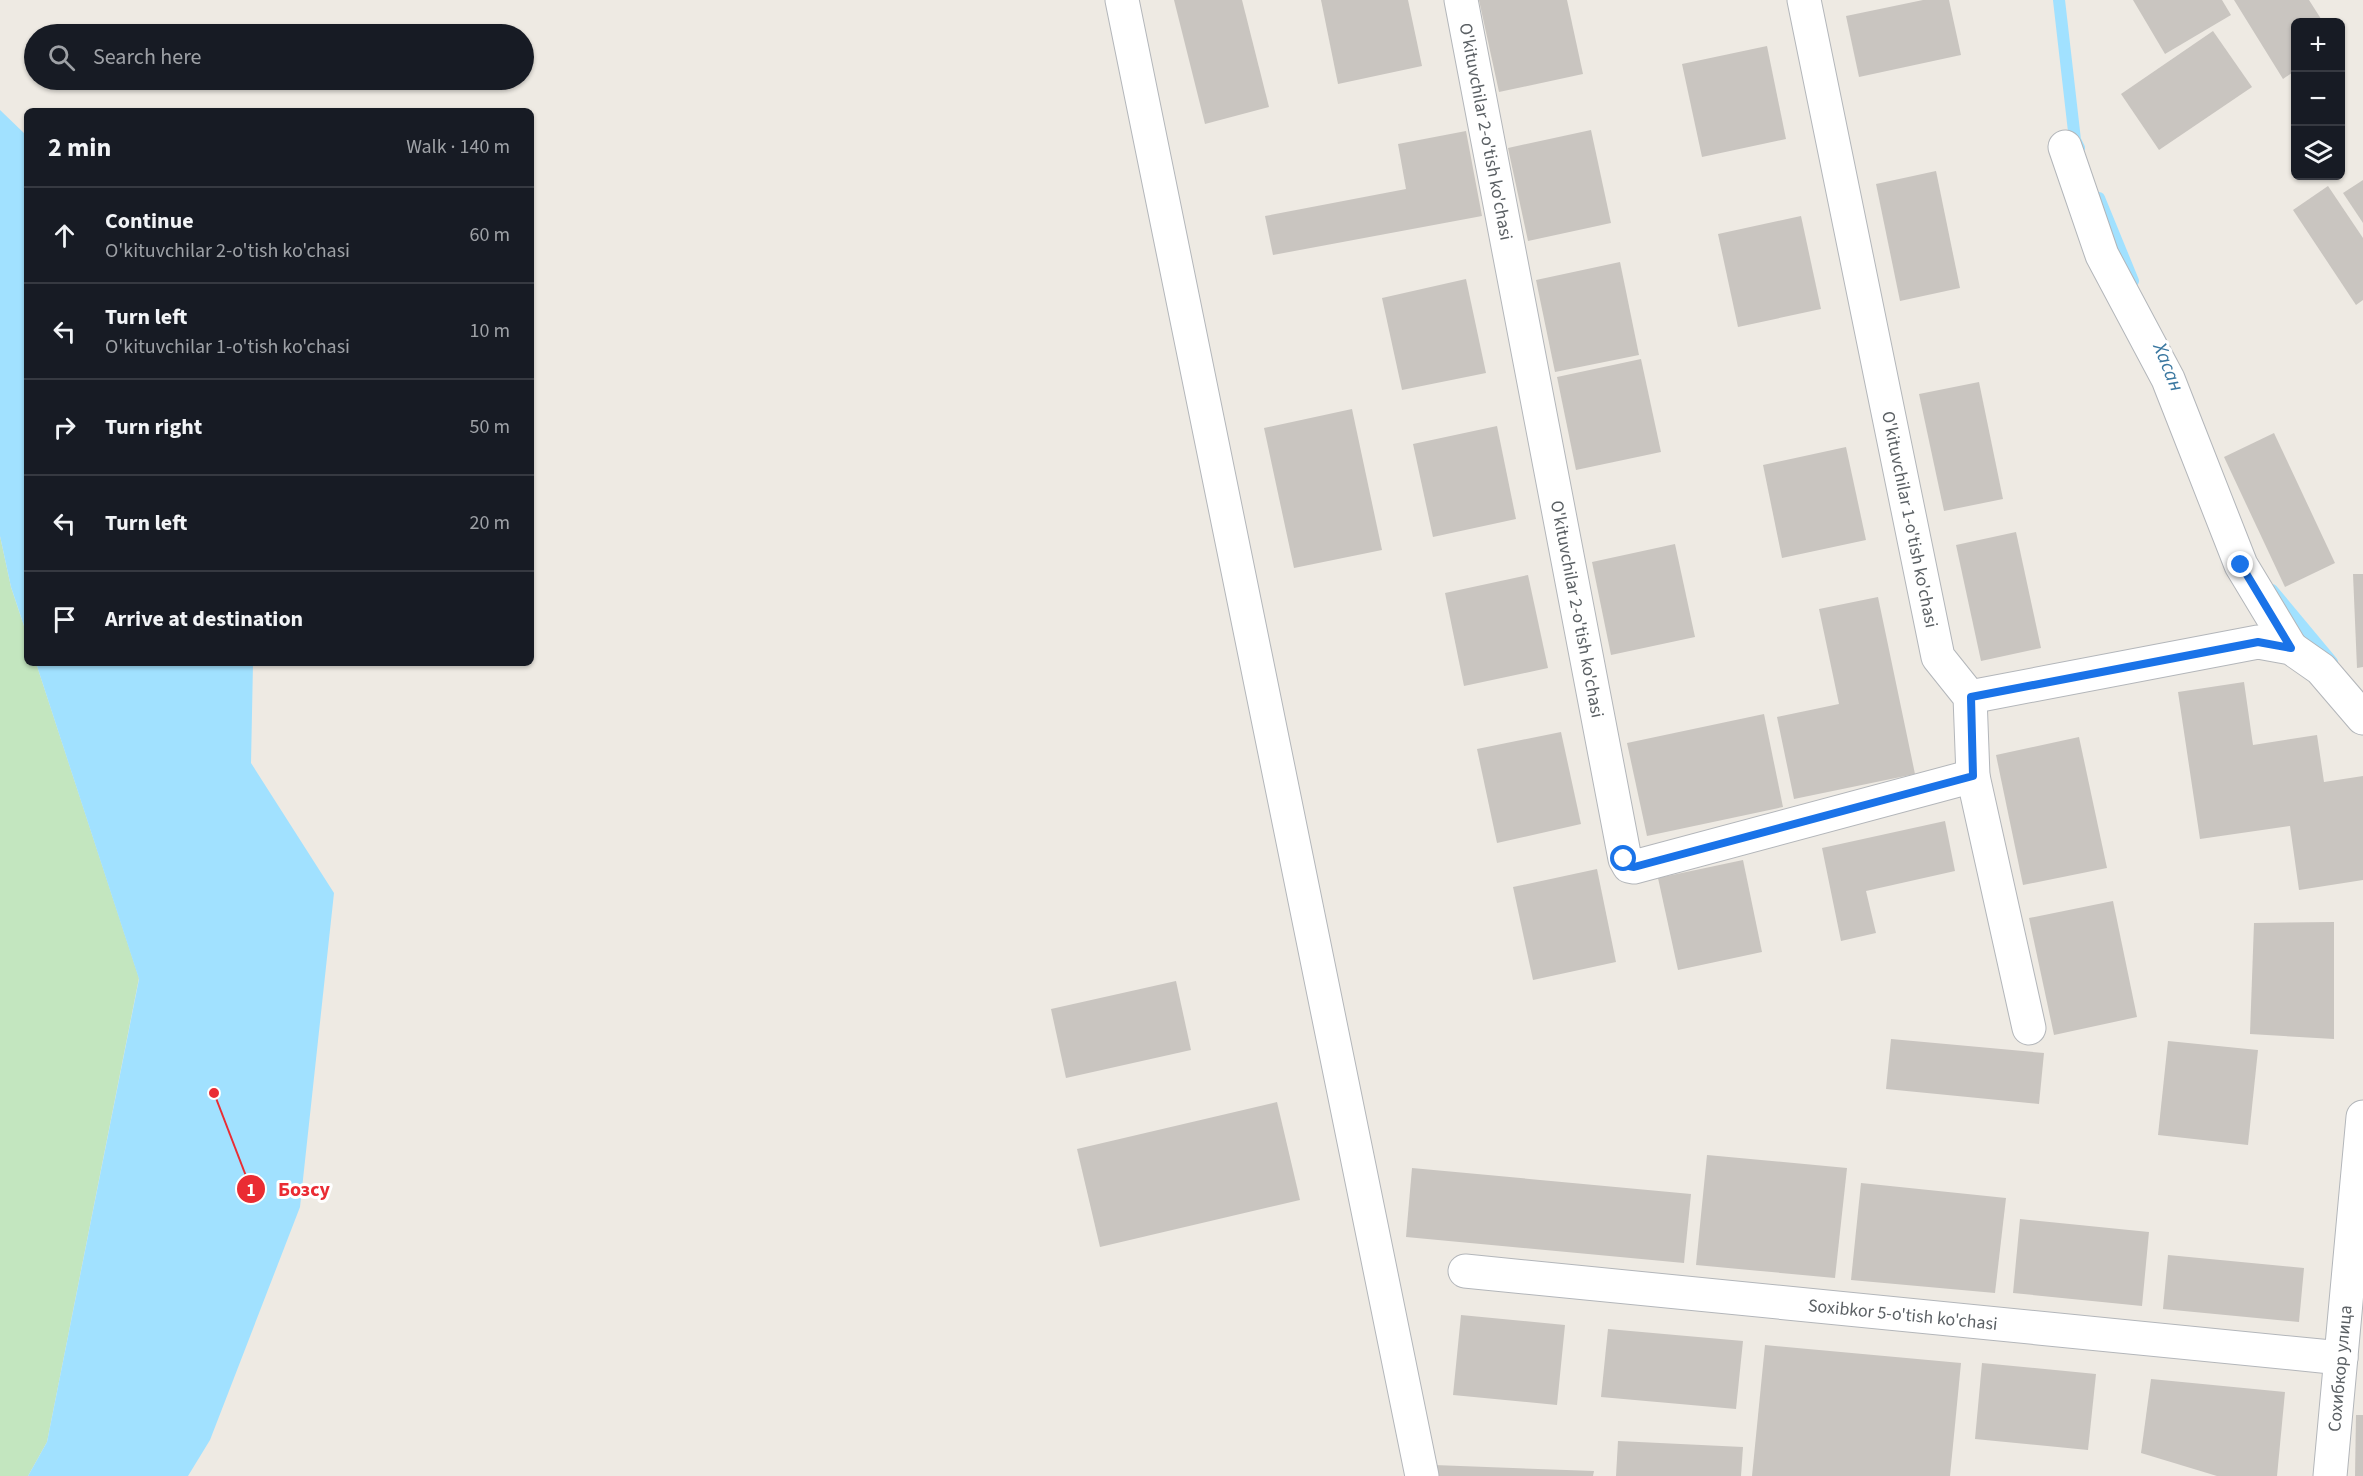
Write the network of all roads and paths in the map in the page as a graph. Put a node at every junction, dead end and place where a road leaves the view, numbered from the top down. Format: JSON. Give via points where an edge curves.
{"nodes":[{"id":1,"x":1122,"y":0,"type":"edge"},
{"id":2,"x":1461,"y":0,"type":"edge"},
{"id":3,"x":1804,"y":0,"type":"edge"},
{"id":4,"x":2065,"y":147,"type":"dead end"},
{"id":5,"x":2291,"y":648,"type":"junction"},
{"id":6,"x":1971,"y":697,"type":"junction"},
{"id":7,"x":2363,"y":718,"type":"edge"},
{"id":8,"x":1973,"y":776,"type":"junction"},
{"id":9,"x":2029,"y":1028,"type":"dead end"},
{"id":10,"x":2363,"y":1117,"type":"edge"},
{"id":11,"x":1465,"y":1271,"type":"dead end"},
{"id":12,"x":2341,"y":1358,"type":"junction"},
{"id":13,"x":1422,"y":1476,"type":"edge"},
{"id":14,"x":2330,"y":1476,"type":"edge"}],
"edges":[{"from":1,"to":13,"type":"street"},
{"from":2,"to":8,"type":"street","name":"O'kituvchilar 2-o'tish ko'chasi","via":[[1624,859],[1634,867]]},
{"from":3,"to":6,"type":"street","name":"O'kituvchilar 1-o'tish ko'chasi","via":[[1938,657]]},
{"from":4,"to":5,"type":"street","via":[[2102,255],[2168,379],[2241,565]]},
{"from":5,"to":6,"type":"street","via":[[2258,642]]},
{"from":5,"to":7,"type":"street","via":[[2321,669]]},
{"from":6,"to":8,"type":"street"},
{"from":8,"to":9,"type":"street"},
{"from":10,"to":12,"type":"street","name":"Сохибкор улица"},
{"from":11,"to":12,"type":"street","name":"Soxibkor 5-o'tish ko'chasi"},
{"from":12,"to":14,"type":"street","name":"Сохибкор улица"}]}
